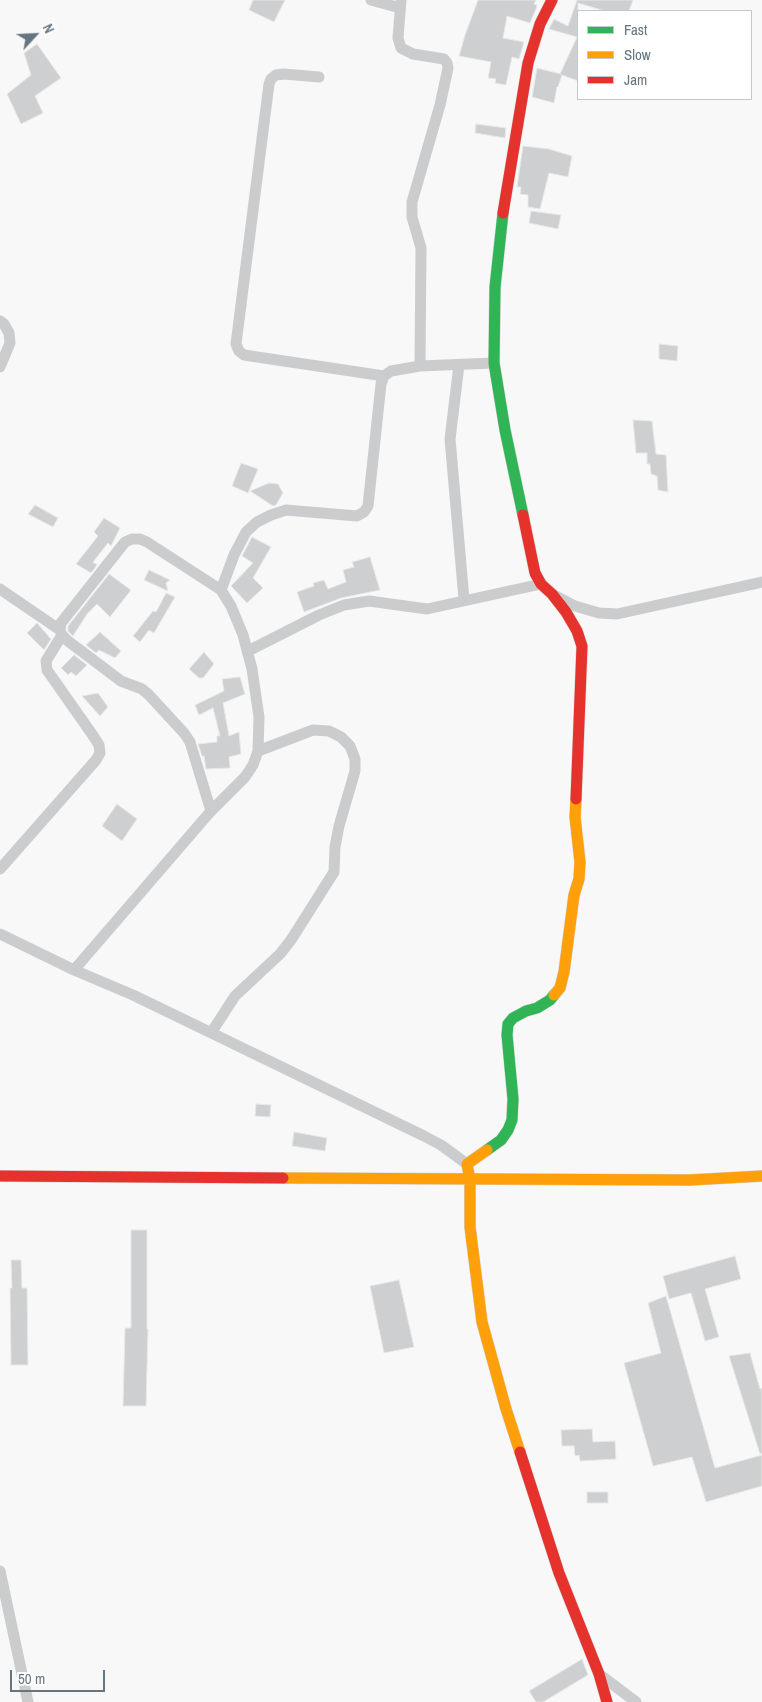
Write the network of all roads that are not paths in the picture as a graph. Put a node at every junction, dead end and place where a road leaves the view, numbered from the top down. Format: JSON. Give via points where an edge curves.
{"nodes":[{"id":1,"x":371,"y":0,"type":"edge"},
{"id":2,"x":552,"y":0,"type":"edge"},
{"id":3,"x":401,"y":4,"type":"edge"},
{"id":4,"x":319,"y":77,"type":"dead end"},
{"id":5,"x":0,"y":321,"type":"edge"},
{"id":6,"x":494,"y":363,"type":"junction"},
{"id":7,"x":459,"y":365,"type":"junction"},
{"id":8,"x":420,"y":366,"type":"junction"},
{"id":9,"x":0,"y":367,"type":"edge"},
{"id":10,"x":384,"y":376,"type":"junction"},
{"id":11,"x":762,"y":582,"type":"edge"},
{"id":12,"x":541,"y":584,"type":"junction"},
{"id":13,"x":0,"y":589,"type":"edge"},
{"id":14,"x":221,"y":590,"type":"junction"},
{"id":15,"x":552,"y":594,"type":"junction"},
{"id":16,"x":464,"y":600,"type":"junction"},
{"id":17,"x":61,"y":633,"type":"junction"},
{"id":18,"x":248,"y":651,"type":"junction"},
{"id":19,"x":258,"y":751,"type":"junction"},
{"id":20,"x":211,"y":811,"type":"junction"},
{"id":21,"x":0,"y":870,"type":"edge"},
{"id":22,"x":0,"y":934,"type":"edge"},
{"id":23,"x":74,"y":970,"type":"junction"},
{"id":24,"x":211,"y":1033,"type":"junction"},
{"id":25,"x":467,"y":1164,"type":"junction"},
{"id":26,"x":0,"y":1176,"type":"edge"},
{"id":27,"x":762,"y":1176,"type":"edge"},
{"id":28,"x":470,"y":1180,"type":"junction"},
{"id":29,"x":0,"y":1571,"type":"edge"},
{"id":30,"x":599,"y":1674,"type":"junction"},
{"id":31,"x":28,"y":1702,"type":"edge"},
{"id":32,"x":606,"y":1702,"type":"edge"},
{"id":33,"x":636,"y":1702,"type":"edge"}],
"edges":[{"from":1,"to":3,"type":"street"},
{"from":2,"to":6,"type":"street","via":[[540,24],[528,63],[504,193],[495,287]]},
{"from":3,"to":8,"type":"street","via":[[398,38],[401,48],[413,54],[444,59],[448,68],[412,202],[412,217],[421,248]]},
{"from":4,"to":10,"type":"street","via":[[276,75],[268,84],[236,344],[244,354]]},
{"from":5,"to":9,"type":"street","via":[[9,334],[10,343]]},
{"from":6,"to":7,"type":"street"},
{"from":6,"to":12,"type":"street","via":[[535,573]]},
{"from":7,"to":8,"type":"street"},
{"from":7,"to":16,"type":"street","via":[[450,439]]},
{"from":8,"to":10,"type":"street","via":[[391,371]]},
{"from":10,"to":14,"type":"street","via":[[368,506],[364,512],[357,516],[286,510],[257,522],[246,532]]},
{"from":11,"to":15,"type":"street","via":[[617,614],[575,606]]},
{"from":12,"to":15,"type":"street"},
{"from":12,"to":16,"type":"street"},
{"from":13,"to":17,"type":"street"},
{"from":14,"to":17,"type":"street","via":[[147,542],[132,539],[125,542],[60,623]]},
{"from":14,"to":18,"type":"street","via":[[231,606]]},
{"from":15,"to":25,"type":"street","via":[[577,631],[582,646],[575,818],[579,879],[560,988],[550,1000],[513,1018],[508,1024],[514,1099],[512,1120],[501,1140]]},
{"from":16,"to":18,"type":"street","via":[[427,608],[369,601],[344,605]]},
{"from":17,"to":20,"type":"street","via":[[121,681],[142,689],[184,733],[190,742]]},
{"from":17,"to":21,"type":"street","via":[[46,661],[47,670],[94,737],[100,753]]},
{"from":18,"to":19,"type":"street","via":[[259,717]]},
{"from":19,"to":20,"type":"street","via":[[245,776]]},
{"from":19,"to":24,"type":"street","via":[[313,730],[328,731],[350,746],[355,771],[339,826],[334,872],[291,940],[235,996]]},
{"from":20,"to":23,"type":"street"},
{"from":22,"to":23,"type":"street"},
{"from":23,"to":24,"type":"street"},
{"from":24,"to":25,"type":"street","via":[[424,1136]]},
{"from":25,"to":28,"type":"street"},
{"from":26,"to":28,"type":"street"},
{"from":27,"to":28,"type":"street","via":[[690,1180]]},
{"from":28,"to":30,"type":"street","via":[[470,1226],[482,1322],[506,1409],[559,1573]]},
{"from":29,"to":31,"type":"street"},
{"from":30,"to":32,"type":"street"},
{"from":30,"to":33,"type":"street"}]}
